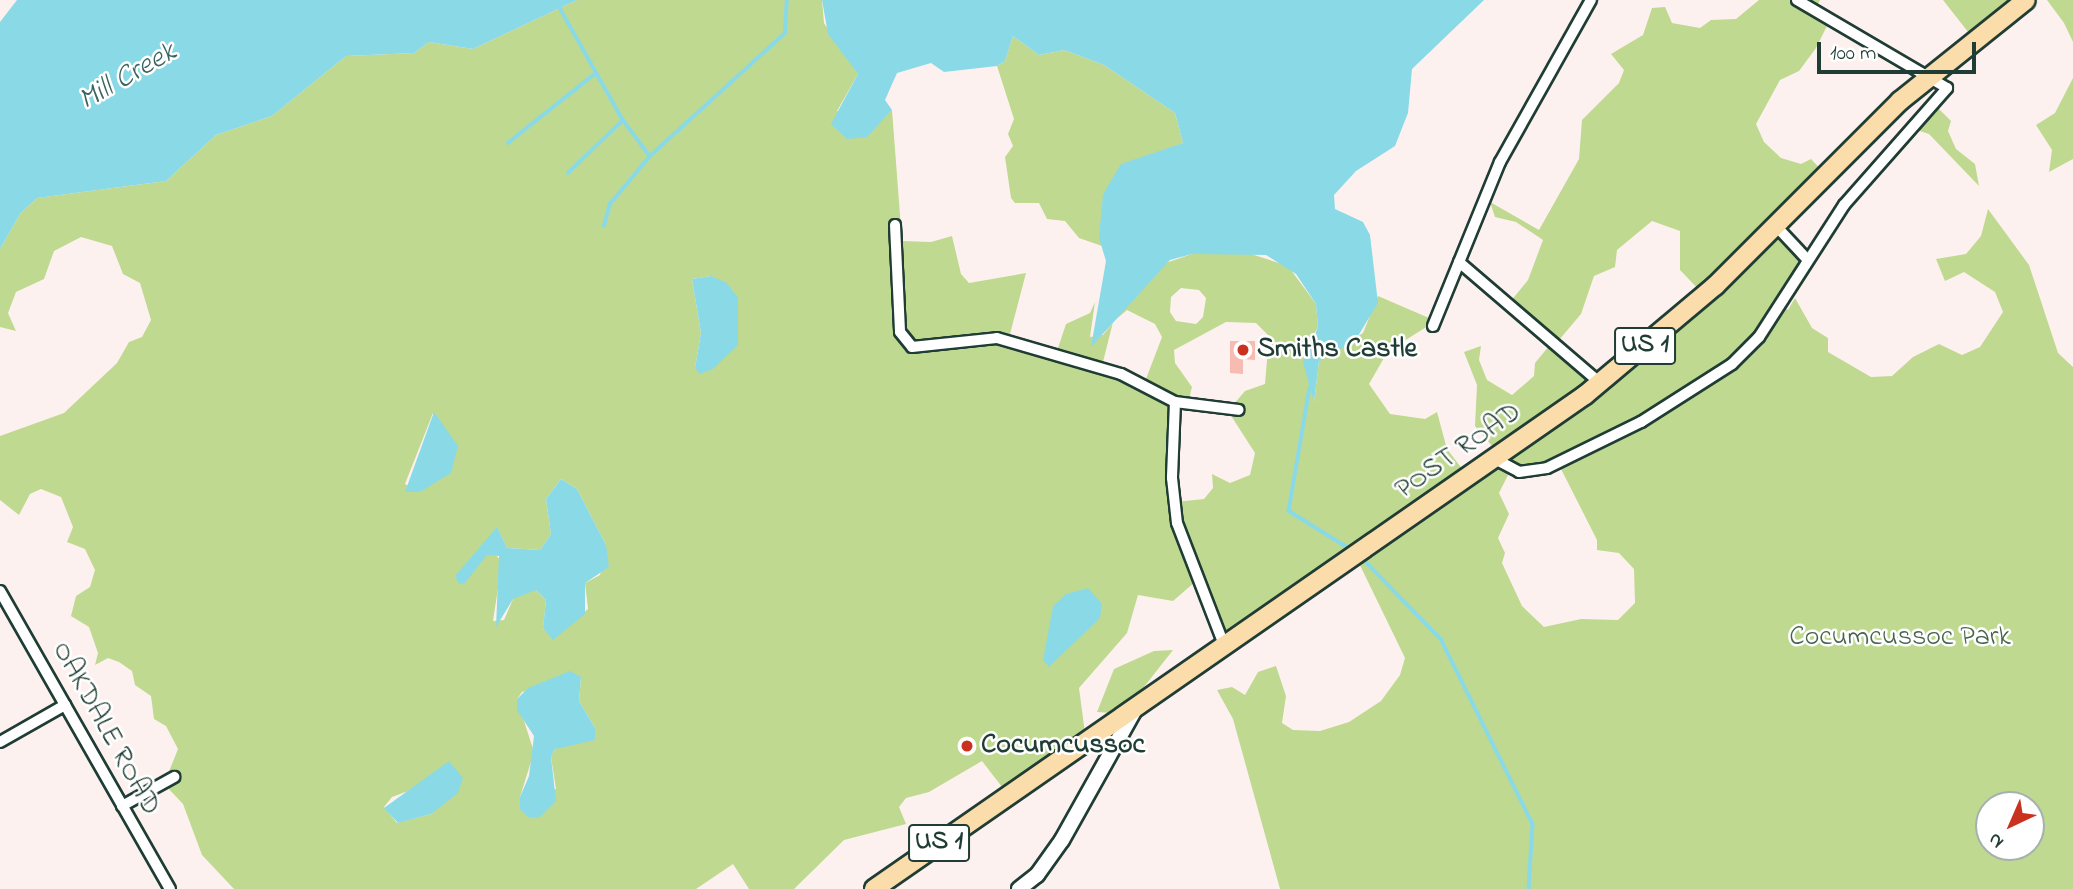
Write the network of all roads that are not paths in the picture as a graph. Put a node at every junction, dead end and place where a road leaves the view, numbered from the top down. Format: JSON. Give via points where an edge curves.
{"nodes":[{"id":1,"x":1591,"y":0,"type":"edge"},
{"id":2,"x":1797,"y":0,"type":"edge"},
{"id":3,"x":2026,"y":0,"type":"edge"},
{"id":4,"x":1928,"y":76,"type":"junction"},
{"id":5,"x":895,"y":225,"type":"dead end"},
{"id":6,"x":1777,"y":227,"type":"junction"},
{"id":7,"x":1806,"y":258,"type":"junction"},
{"id":8,"x":1459,"y":262,"type":"junction"},
{"id":9,"x":1433,"y":326,"type":"dead end"},
{"id":10,"x":1600,"y":383,"type":"junction"},
{"id":11,"x":1175,"y":402,"type":"junction"},
{"id":12,"x":1238,"y":410,"type":"dead end"},
{"id":13,"x":1495,"y":459,"type":"junction"},
{"id":14,"x":0,"y":591,"type":"edge"},
{"id":15,"x":1224,"y":645,"type":"junction"},
{"id":16,"x":65,"y":705,"type":"junction"},
{"id":17,"x":1138,"y":706,"type":"junction"},
{"id":18,"x":0,"y":742,"type":"edge"},
{"id":19,"x":174,"y":777,"type":"dead end"},
{"id":20,"x":122,"y":806,"type":"junction"},
{"id":21,"x":170,"y":889,"type":"edge"},
{"id":22,"x":874,"y":889,"type":"edge"},
{"id":23,"x":1019,"y":889,"type":"edge"}],
"edges":[{"from":1,"to":8,"type":"street","via":[[1500,162]]},
{"from":2,"to":4,"type":"street"},
{"from":3,"to":4,"type":"main road","name":"POST ROAD","number":"US 1"},
{"from":4,"to":6,"type":"main road","name":"POST ROAD","number":"US 1"},
{"from":4,"to":7,"type":"street","via":[[1947,89],[1862,184]]},
{"from":5,"to":11,"type":"street","via":[[900,331],[907,344],[920,348],[973,339],[1007,340],[1121,374]]},
{"from":6,"to":7,"type":"street"},
{"from":6,"to":10,"type":"main road","name":"POST ROAD","number":"US 1"},
{"from":7,"to":13,"type":"street","via":[[1759,337],[1715,377],[1641,422],[1547,468],[1519,472]]},
{"from":8,"to":9,"type":"street"},
{"from":8,"to":10,"type":"street"},
{"from":10,"to":13,"type":"main road","name":"POST ROAD","number":"US 1"},
{"from":11,"to":12,"type":"street"},
{"from":11,"to":15,"type":"street","via":[[1172,478],[1177,523]]},
{"from":13,"to":15,"type":"main road","name":"POST ROAD","number":"US 1"},
{"from":14,"to":16,"type":"street","name":"OAKDALE ROAD"},
{"from":15,"to":17,"type":"main road","name":"POST ROAD","number":"US 1"},
{"from":16,"to":18,"type":"street"},
{"from":16,"to":20,"type":"street","name":"OAKDALE ROAD"},
{"from":17,"to":22,"type":"main road","name":"POST ROAD","number":"US 1"},
{"from":17,"to":23,"type":"street","via":[[1062,840],[1037,875]]},
{"from":19,"to":20,"type":"street"},
{"from":20,"to":21,"type":"street","name":"OAKDALE ROAD"}]}
